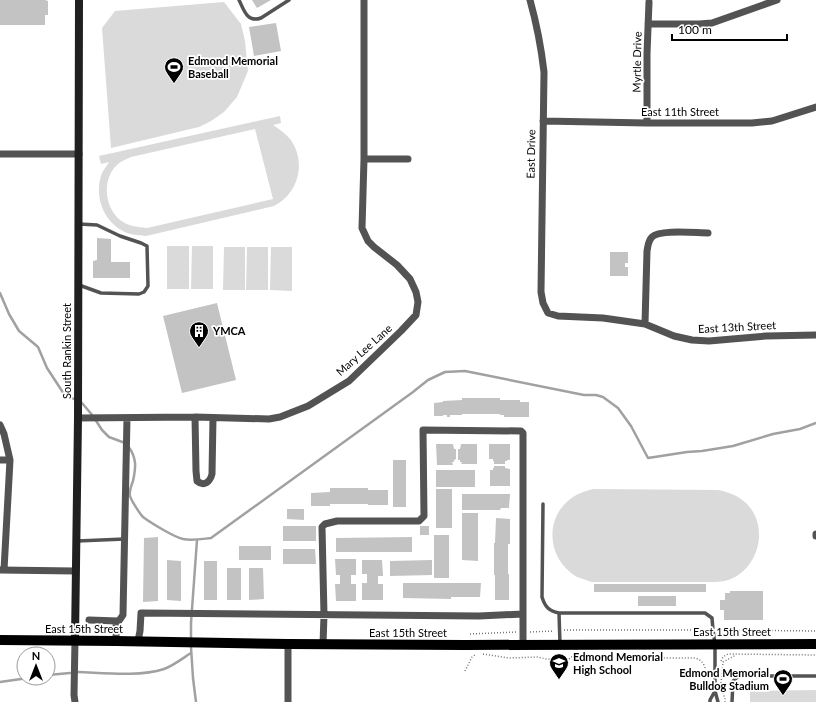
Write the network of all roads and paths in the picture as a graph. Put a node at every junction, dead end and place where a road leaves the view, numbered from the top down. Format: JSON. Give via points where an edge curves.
{"nodes":[{"id":1,"x":79,"y":0,"type":"edge"},
{"id":2,"x":239,"y":0,"type":"edge"},
{"id":3,"x":289,"y":0,"type":"edge"},
{"id":4,"x":364,"y":0,"type":"edge"},
{"id":5,"x":530,"y":0,"type":"edge"},
{"id":6,"x":776,"y":0,"type":"edge"},
{"id":7,"x":649,"y":2,"type":"dead end"},
{"id":8,"x":648,"y":24,"type":"junction"},
{"id":9,"x":816,"y":107,"type":"edge"},
{"id":10,"x":543,"y":121,"type":"junction"},
{"id":11,"x":648,"y":123,"type":"junction"},
{"id":12,"x":0,"y":154,"type":"edge"},
{"id":13,"x":79,"y":154,"type":"junction"},
{"id":14,"x":364,"y":159,"type":"junction"},
{"id":15,"x":408,"y":159,"type":"dead end"},
{"id":16,"x":79,"y":224,"type":"junction"},
{"id":17,"x":708,"y":233,"type":"dead end"},
{"id":18,"x":78,"y":284,"type":"junction"},
{"id":19,"x":545,"y":309,"type":"joint"},
{"id":20,"x":645,"y":324,"type":"junction"},
{"id":21,"x":816,"y":335,"type":"edge"},
{"id":22,"x":78,"y":418,"type":"junction"},
{"id":23,"x":128,"y":418,"type":"junction"},
{"id":24,"x":195,"y":418,"type":"junction"},
{"id":25,"x":213,"y":418,"type":"junction"},
{"id":26,"x":0,"y":425,"type":"edge"},
{"id":27,"x":0,"y":460,"type":"edge"},
{"id":28,"x":10,"y":460,"type":"junction"},
{"id":29,"x":543,"y":504,"type":"dead end"},
{"id":30,"x":125,"y":539,"type":"junction"},
{"id":31,"x":76,"y":541,"type":"junction"},
{"id":32,"x":2,"y":570,"type":"edge"},
{"id":33,"x":75,"y":571,"type":"junction"},
{"id":34,"x":559,"y":613,"type":"junction"},
{"id":35,"x":523,"y":614,"type":"junction"},
{"id":36,"x":324,"y":615,"type":"junction"},
{"id":37,"x":89,"y":620,"type":"dead end"},
{"id":38,"x":118,"y":620,"type":"junction"},
{"id":39,"x":560,"y":630,"type":"junction"},
{"id":40,"x":712,"y":630,"type":"junction"},
{"id":41,"x":816,"y":631,"type":"edge"},
{"id":42,"x":523,"y":632,"type":"junction"},
{"id":43,"x":470,"y":634,"type":"dead end"},
{"id":44,"x":0,"y":640,"type":"edge"},
{"id":45,"x":75,"y":640,"type":"junction"},
{"id":46,"x":116,"y":641,"type":"junction"},
{"id":47,"x":138,"y":641,"type":"junction"},
{"id":48,"x":288,"y":644,"type":"junction"},
{"id":49,"x":322,"y":644,"type":"junction"},
{"id":50,"x":715,"y":644,"type":"junction"},
{"id":51,"x":816,"y":644,"type":"edge"},
{"id":52,"x":523,"y":645,"type":"junction"},
{"id":53,"x":560,"y":645,"type":"junction"},
{"id":54,"x":578,"y":653,"type":"dead end"},
{"id":55,"x":621,"y":654,"type":"dead end"},
{"id":56,"x":737,"y":654,"type":"junction"},
{"id":57,"x":816,"y":655,"type":"edge"},
{"id":58,"x":704,"y":660,"type":"dead end"},
{"id":59,"x":721,"y":660,"type":"dead end"},
{"id":60,"x":704,"y":664,"type":"junction"},
{"id":61,"x":465,"y":671,"type":"dead end"},
{"id":62,"x":816,"y":676,"type":"edge"},
{"id":63,"x":702,"y":683,"type":"dead end"},
{"id":64,"x":715,"y":691,"type":"junction"},
{"id":65,"x":75,"y":702,"type":"edge"},
{"id":66,"x":288,"y":702,"type":"edge"},
{"id":67,"x":710,"y":702,"type":"edge"},
{"id":68,"x":718,"y":702,"type":"edge"},
{"id":69,"x":725,"y":702,"type":"edge"},
{"id":70,"x":732,"y":702,"type":"edge"}],
"edges":[{"from":1,"to":13,"type":"street","name":"South Rankin Street"},
{"from":2,"to":3,"type":"lane","via":[[252,20],[261,18]]},
{"from":4,"to":14,"type":"street","name":"Mary Lee Lane"},
{"from":5,"to":10,"type":"street","name":"East Drive","via":[[542,50]]},
{"from":6,"to":8,"type":"street","via":[[712,23]]},
{"from":7,"to":8,"type":"street","name":"Myrtle Drive"},
{"from":8,"to":11,"type":"street","name":"Myrtle Drive"},
{"from":9,"to":11,"type":"street","name":"East 11th Street","via":[[772,121]]},
{"from":10,"to":11,"type":"street","name":"East 11th Street"},
{"from":10,"to":19,"type":"street","name":"East Drive","via":[[541,292]]},
{"from":12,"to":13,"type":"street"},
{"from":13,"to":16,"type":"street","name":"South Rankin Street"},
{"from":14,"to":15,"type":"street"},
{"from":14,"to":25,"type":"street","name":"Mary Lee Lane","via":[[362,228],[374,248],[397,265],[410,279],[418,302],[416,315],[349,381],[308,406],[270,419]]},
{"from":16,"to":18,"type":"street","name":"South Rankin Street"},
{"from":16,"to":18,"type":"lane","via":[[97,225],[147,246],[148,286],[140,294],[101,293]]},
{"from":17,"to":20,"type":"street","via":[[663,232],[649,240]]},
{"from":18,"to":22,"type":"street","name":"South Rankin Street"},
{"from":19,"to":20,"type":"street","name":"East 13th Street","via":[[548,313],[558,316],[603,318]]},
{"from":20,"to":21,"type":"street","name":"East 13th Street","via":[[674,336],[692,340]]},
{"from":22,"to":23,"type":"street","name":"Mary Lee Lane"},
{"from":22,"to":31,"type":"street","name":"South Rankin Street"},
{"from":23,"to":24,"type":"street","name":"Mary Lee Lane"},
{"from":23,"to":30,"type":"street"},
{"from":24,"to":25,"type":"street","name":"Mary Lee Lane"},
{"from":24,"to":25,"type":"street","via":[[197,481],[204,484],[211,479],[212,474]]},
{"from":26,"to":28,"type":"street"},
{"from":27,"to":28,"type":"street"},
{"from":28,"to":32,"type":"street"},
{"from":29,"to":34,"type":"lane","via":[[542,597],[546,606]]},
{"from":30,"to":31,"type":"lane"},
{"from":30,"to":38,"type":"street","via":[[124,615]]},
{"from":31,"to":33,"type":"street","name":"South Rankin Street"},
{"from":32,"to":33,"type":"street"},
{"from":33,"to":45,"type":"street","name":"South Rankin Street"},
{"from":34,"to":39,"type":"lane"},
{"from":34,"to":40,"type":"lane","via":[[705,613],[712,618]]},
{"from":35,"to":36,"type":"street"},
{"from":35,"to":36,"type":"street","via":[[523,434],[521,431],[423,430],[424,516],[419,521],[337,521],[322,527]]},
{"from":35,"to":42,"type":"street"},
{"from":36,"to":47,"type":"street","via":[[141,613]]},
{"from":36,"to":49,"type":"street"},
{"from":37,"to":38,"type":"street"},
{"from":38,"to":46,"type":"street"},
{"from":39,"to":40,"type":"path"},
{"from":39,"to":42,"type":"path"},
{"from":39,"to":53,"type":"lane"},
{"from":40,"to":41,"type":"path"},
{"from":40,"to":50,"type":"lane"},
{"from":42,"to":43,"type":"path"},
{"from":42,"to":52,"type":"street"},
{"from":44,"to":45,"type":"main road","name":"East 15th Street"},
{"from":45,"to":46,"type":"main road","name":"East 15th Street"},
{"from":45,"to":65,"type":"street","name":"South Rankin Street"},
{"from":46,"to":47,"type":"main road","name":"East 15th Street"},
{"from":47,"to":48,"type":"main road","name":"East 15th Street"},
{"from":48,"to":49,"type":"main road","name":"East 15th Street"},
{"from":48,"to":66,"type":"street"},
{"from":49,"to":52,"type":"main road","name":"East 15th Street"},
{"from":50,"to":51,"type":"main road","name":"East 15th Street"},
{"from":50,"to":53,"type":"main road","name":"East 15th Street"},
{"from":50,"to":64,"type":"lane"},
{"from":52,"to":53,"type":"main road","name":"East 15th Street"},
{"from":54,"to":61,"type":"path","via":[[568,660],[479,654],[472,657]]},
{"from":55,"to":60,"type":"path","via":[[657,658],[695,658]]},
{"from":56,"to":57,"type":"path"},
{"from":56,"to":59,"type":"path","via":[[726,654]]},
{"from":56,"to":69,"type":"path","via":[[723,662],[721,687]]},
{"from":58,"to":60,"type":"path"},
{"from":60,"to":63,"type":"path","via":[[705,679]]},
{"from":62,"to":70,"type":"lane","via":[[739,676],[733,681]]},
{"from":64,"to":67,"type":"lane"},
{"from":64,"to":68,"type":"lane"}]}
